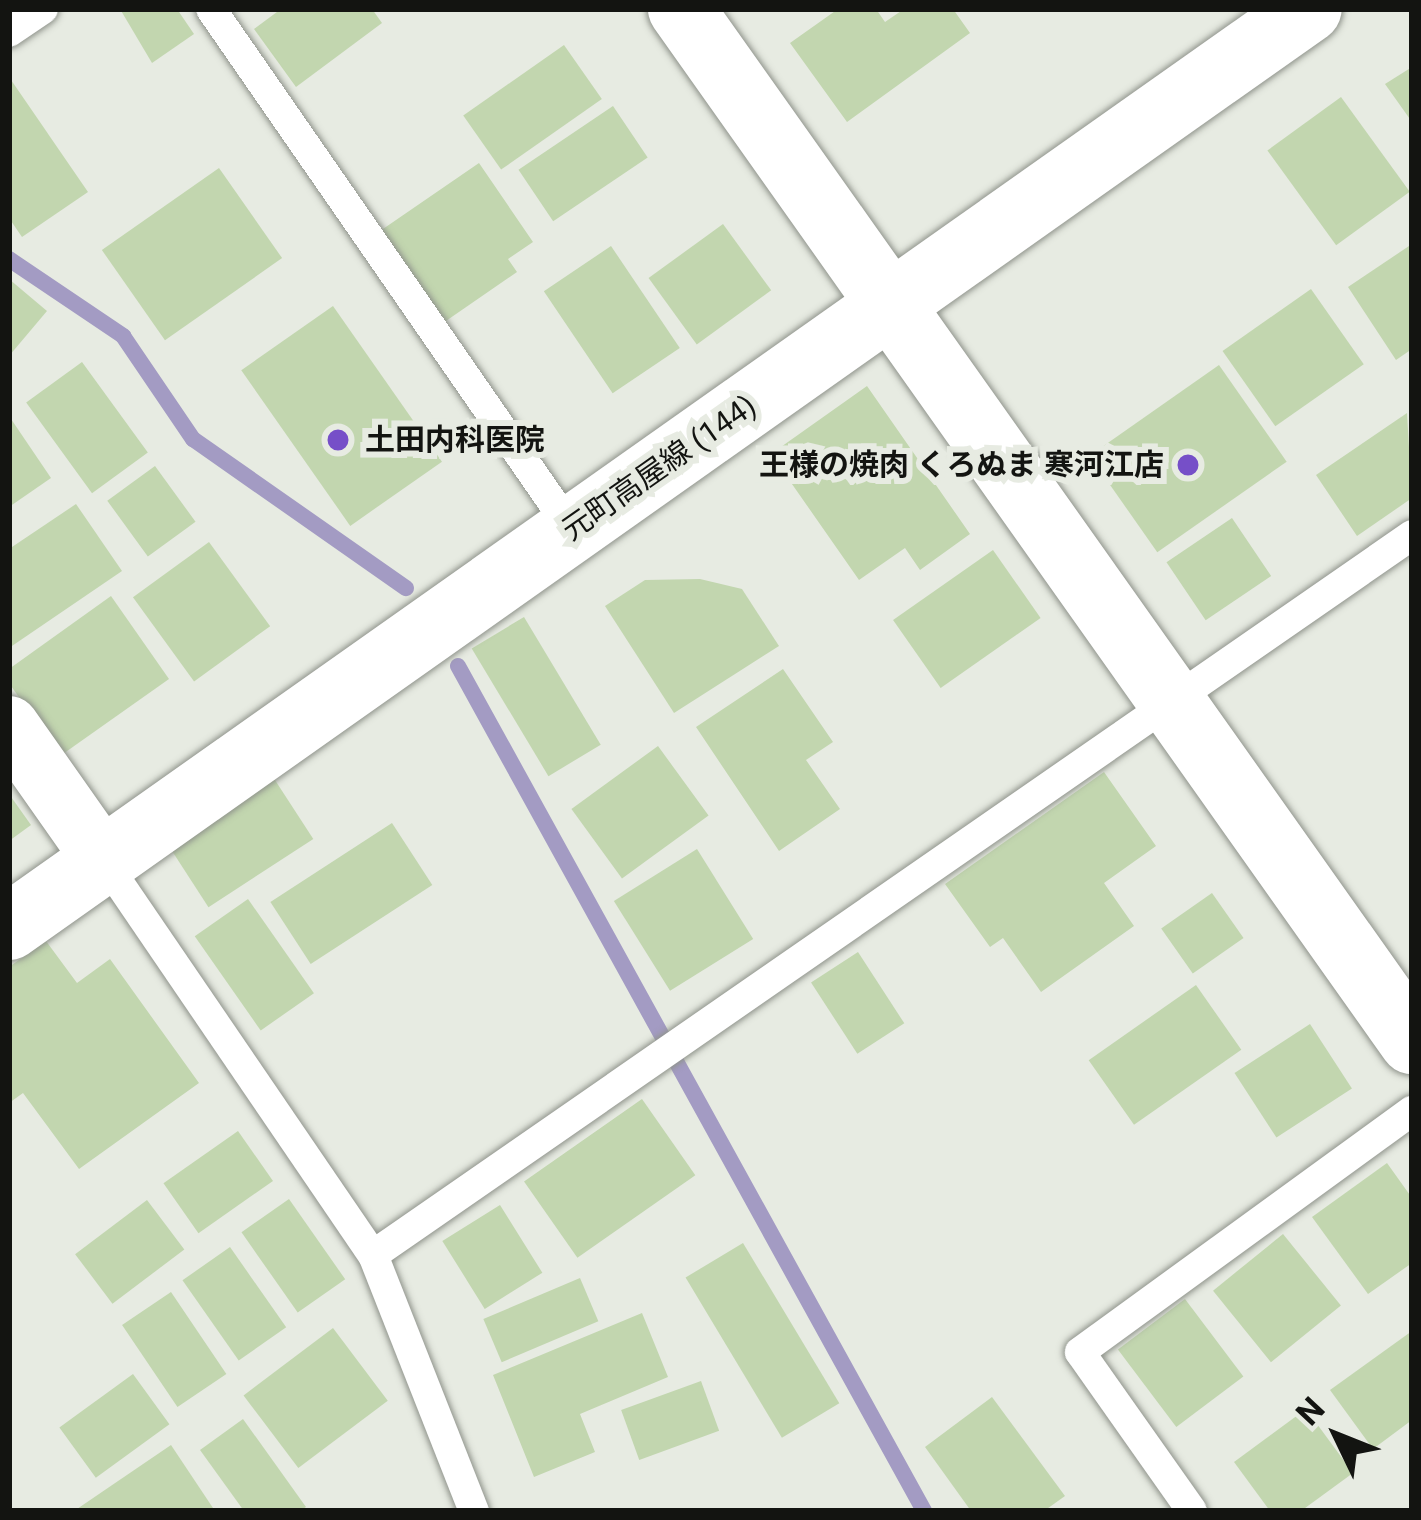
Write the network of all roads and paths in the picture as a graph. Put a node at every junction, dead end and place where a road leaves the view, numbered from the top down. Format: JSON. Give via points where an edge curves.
{"nodes":[{"id":1,"x":43,"y":9,"type":"edge"},
{"id":2,"x":211,"y":9,"type":"edge"},
{"id":3,"x":681,"y":9,"type":"edge"},
{"id":4,"x":1309,"y":9,"type":"edge"},
{"id":5,"x":9,"y":32,"type":"edge"},
{"id":6,"x":888,"y":307,"type":"junction"},
{"id":7,"x":571,"y":529,"type":"junction"},
{"id":8,"x":1412,"y":535,"type":"edge"},
{"id":9,"x":1173,"y":703,"type":"junction"},
{"id":10,"x":9,"y":726,"type":"edge"},
{"id":11,"x":104,"y":862,"type":"junction"},
{"id":12,"x":9,"y":927,"type":"edge"},
{"id":13,"x":1412,"y":1041,"type":"edge"},
{"id":14,"x":1412,"y":1111,"type":"edge"},
{"id":15,"x":373,"y":1255,"type":"junction"},
{"id":16,"x":474,"y":1511,"type":"edge"},
{"id":17,"x":1192,"y":1511,"type":"edge"}],
"edges":[{"from":1,"to":5,"type":"lane"},
{"from":2,"to":7,"type":"lane"},
{"from":3,"to":6,"type":"main road"},
{"from":4,"to":6,"type":"main road","name":"元町高屋線 (144)"},
{"from":6,"to":7,"type":"main road","name":"元町高屋線 (144)"},
{"from":6,"to":9,"type":"main road"},
{"from":7,"to":11,"type":"main road","name":"元町高屋線 (144)"},
{"from":8,"to":9,"type":"lane"},
{"from":9,"to":13,"type":"main road"},
{"from":9,"to":15,"type":"lane"},
{"from":10,"to":11,"type":"street"},
{"from":11,"to":12,"type":"main road","name":"元町高屋線 (144)"},
{"from":11,"to":15,"type":"lane"},
{"from":14,"to":17,"type":"lane","via":[[1081,1352]]},
{"from":15,"to":16,"type":"lane"}]}
